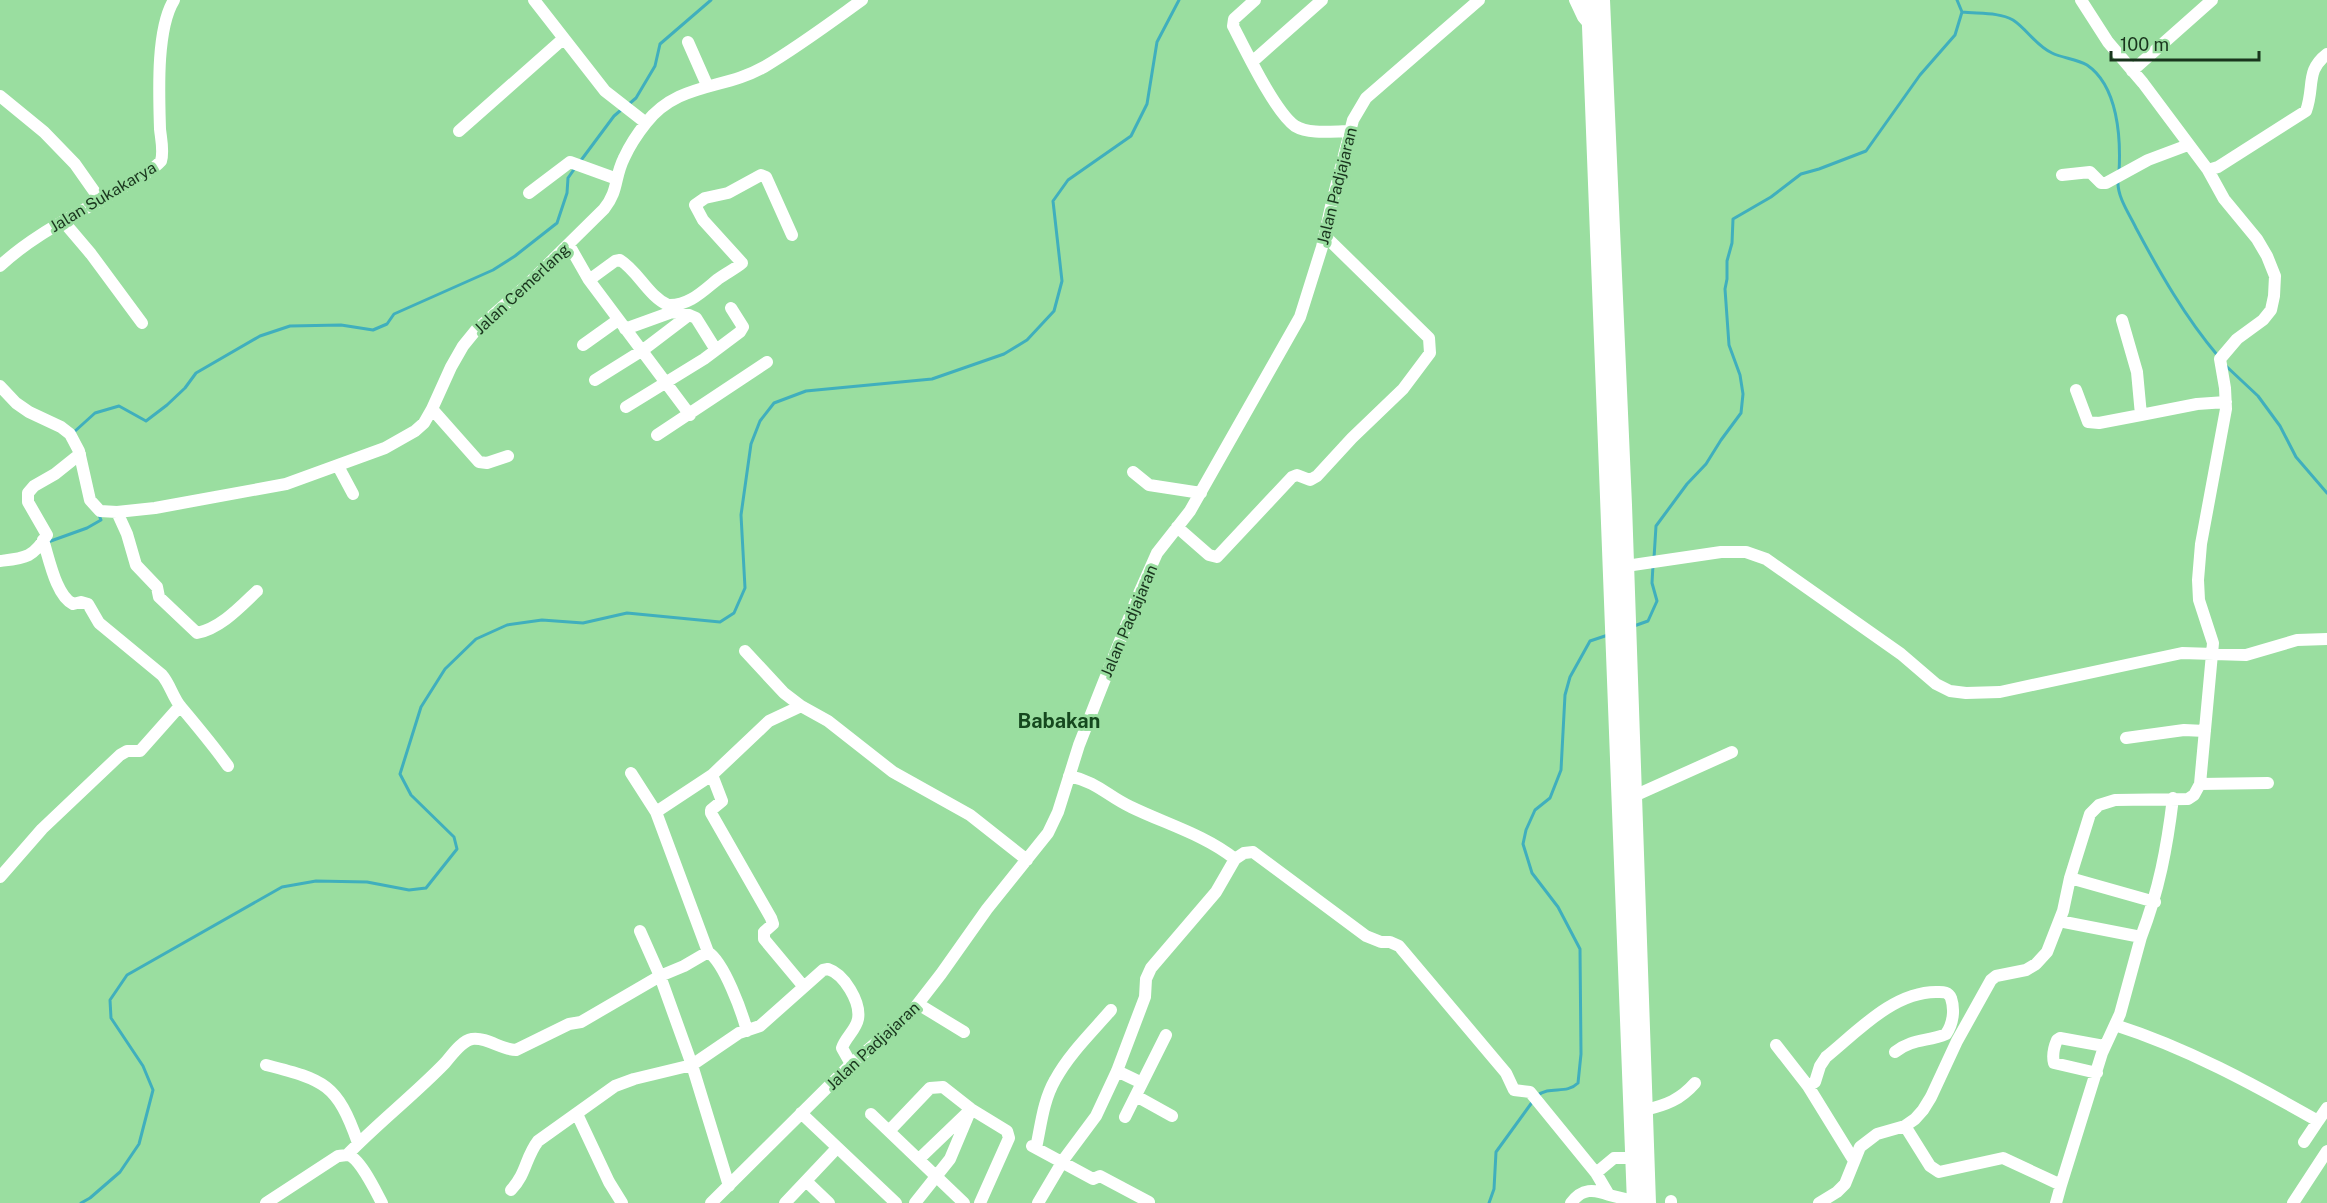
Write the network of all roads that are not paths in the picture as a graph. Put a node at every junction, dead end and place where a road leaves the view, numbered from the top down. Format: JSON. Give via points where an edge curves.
{"nodes":[{"id":1,"x":174,"y":0,"type":"edge"},
{"id":2,"x":534,"y":0,"type":"edge"},
{"id":3,"x":862,"y":0,"type":"edge"},
{"id":4,"x":1255,"y":0,"type":"edge"},
{"id":5,"x":1322,"y":0,"type":"edge"},
{"id":6,"x":1479,"y":0,"type":"edge"},
{"id":7,"x":1575,"y":0,"type":"edge"},
{"id":8,"x":1589,"y":0,"type":"edge"},
{"id":9,"x":1602,"y":0,"type":"edge"},
{"id":10,"x":2081,"y":0,"type":"edge"},
{"id":11,"x":2212,"y":0,"type":"edge"},
{"id":12,"x":1590,"y":25,"type":"junction"},
{"id":13,"x":563,"y":39,"type":"junction"},
{"id":14,"x":688,"y":42,"type":"dead end"},
{"id":15,"x":2327,"y":54,"type":"edge"},
{"id":16,"x":1252,"y":62,"type":"junction"},
{"id":17,"x":2132,"y":71,"type":"junction"},
{"id":18,"x":707,"y":85,"type":"junction"},
{"id":19,"x":1600,"y":87,"type":"junction"},
{"id":20,"x":0,"y":96,"type":"edge"},
{"id":21,"x":646,"y":123,"type":"junction"},
{"id":22,"x":459,"y":131,"type":"dead end"},
{"id":23,"x":1351,"y":131,"type":"junction"},
{"id":24,"x":2188,"y":144,"type":"junction"},
{"id":25,"x":2208,"y":170,"type":"junction"},
{"id":26,"x":2062,"y":175,"type":"dead end"},
{"id":27,"x":617,"y":179,"type":"junction"},
{"id":28,"x":529,"y":193,"type":"dead end"},
{"id":29,"x":101,"y":201,"type":"junction"},
{"id":30,"x":63,"y":221,"type":"junction"},
{"id":31,"x":792,"y":235,"type":"dead end"},
{"id":32,"x":1325,"y":236,"type":"junction"},
{"id":33,"x":569,"y":245,"type":"junction"},
{"id":34,"x":0,"y":266,"type":"edge"},
{"id":35,"x":589,"y":280,"type":"junction"},
{"id":36,"x":731,"y":308,"type":"dead end"},
{"id":37,"x":690,"y":315,"type":"junction"},
{"id":38,"x":2122,"y":320,"type":"dead end"},
{"id":39,"x":142,"y":323,"type":"dead end"},
{"id":40,"x":622,"y":324,"type":"junction"},
{"id":41,"x":583,"y":345,"type":"dead end"},
{"id":42,"x":643,"y":350,"type":"junction"},
{"id":43,"x":716,"y":350,"type":"junction"},
{"id":44,"x":767,"y":362,"type":"dead end"},
{"id":45,"x":595,"y":380,"type":"dead end"},
{"id":46,"x":667,"y":384,"type":"junction"},
{"id":47,"x":0,"y":386,"type":"edge"},
{"id":48,"x":2076,"y":390,"type":"dead end"},
{"id":49,"x":2226,"y":402,"type":"junction"},
{"id":50,"x":626,"y":407,"type":"dead end"},
{"id":51,"x":432,"y":409,"type":"junction"},
{"id":52,"x":690,"y":415,"type":"junction"},
{"id":53,"x":2141,"y":415,"type":"junction"},
{"id":54,"x":657,"y":435,"type":"dead end"},
{"id":55,"x":80,"y":454,"type":"junction"},
{"id":56,"x":508,"y":456,"type":"dead end"},
{"id":57,"x":338,"y":466,"type":"junction"},
{"id":58,"x":1132,"y":472,"type":"dead end"},
{"id":59,"x":1201,"y":493,"type":"junction"},
{"id":60,"x":353,"y":494,"type":"dead end"},
{"id":61,"x":117,"y":512,"type":"junction"},
{"id":62,"x":1177,"y":527,"type":"junction"},
{"id":63,"x":43,"y":540,"type":"junction"},
{"id":64,"x":0,"y":561,"type":"edge"},
{"id":65,"x":1626,"y":566,"type":"junction"},
{"id":66,"x":256,"y":591,"type":"dead end"},
{"id":67,"x":2327,"y":639,"type":"edge"},
{"id":68,"x":745,"y":651,"type":"dead end"},
{"id":69,"x":2212,"y":652,"type":"junction"},
{"id":70,"x":180,"y":706,"type":"junction"},
{"id":71,"x":801,"y":706,"type":"junction"},
{"id":72,"x":2205,"y":730,"type":"junction"},
{"id":73,"x":2126,"y":738,"type":"dead end"},
{"id":74,"x":1732,"y":752,"type":"dead end"},
{"id":75,"x":228,"y":766,"type":"dead end"},
{"id":76,"x":631,"y":772,"type":"dead end"},
{"id":77,"x":712,"y":775,"type":"junction"},
{"id":78,"x":1070,"y":776,"type":"junction"},
{"id":79,"x":2268,"y":783,"type":"dead end"},
{"id":80,"x":2200,"y":784,"type":"junction"},
{"id":81,"x":1634,"y":796,"type":"junction"},
{"id":82,"x":2174,"y":798,"type":"junction"},
{"id":83,"x":656,"y":812,"type":"junction"},
{"id":84,"x":1027,"y":860,"type":"junction"},
{"id":85,"x":1235,"y":860,"type":"junction"},
{"id":86,"x":0,"y":877,"type":"edge"},
{"id":87,"x":2070,"y":878,"type":"junction"},
{"id":88,"x":2155,"y":902,"type":"junction"},
{"id":89,"x":2059,"y":921,"type":"junction"},
{"id":90,"x":640,"y":931,"type":"dead end"},
{"id":91,"x":2141,"y":937,"type":"junction"},
{"id":92,"x":708,"y":952,"type":"junction"},
{"id":93,"x":660,"y":976,"type":"junction"},
{"id":94,"x":804,"y":987,"type":"junction"},
{"id":95,"x":918,"y":1004,"type":"junction"},
{"id":96,"x":1111,"y":1010,"type":"dead end"},
{"id":97,"x":2115,"y":1025,"type":"junction"},
{"id":98,"x":747,"y":1031,"type":"junction"},
{"id":99,"x":964,"y":1032,"type":"dead end"},
{"id":100,"x":1166,"y":1035,"type":"dead end"},
{"id":101,"x":1776,"y":1045,"type":"dead end"},
{"id":102,"x":2104,"y":1046,"type":"junction"},
{"id":103,"x":1895,"y":1052,"type":"dead end"},
{"id":104,"x":851,"y":1064,"type":"junction"},
{"id":105,"x":266,"y":1065,"type":"dead end"},
{"id":106,"x":692,"y":1065,"type":"junction"},
{"id":107,"x":1117,"y":1071,"type":"junction"},
{"id":108,"x":2097,"y":1073,"type":"junction"},
{"id":109,"x":1142,"y":1083,"type":"junction"},
{"id":110,"x":1695,"y":1083,"type":"dead end"},
{"id":111,"x":1808,"y":1086,"type":"junction"},
{"id":112,"x":1136,"y":1096,"type":"junction"},
{"id":113,"x":2327,"y":1108,"type":"edge"},
{"id":114,"x":972,"y":1109,"type":"junction"},
{"id":115,"x":1645,"y":1110,"type":"junction"},
{"id":116,"x":801,"y":1113,"type":"junction"},
{"id":117,"x":577,"y":1114,"type":"junction"},
{"id":118,"x":871,"y":1114,"type":"dead end"},
{"id":119,"x":1172,"y":1116,"type":"dead end"},
{"id":120,"x":1125,"y":1118,"type":"dead end"},
{"id":121,"x":2318,"y":1120,"type":"junction"},
{"id":122,"x":1905,"y":1126,"type":"junction"},
{"id":123,"x":889,"y":1131,"type":"junction"},
{"id":124,"x":2304,"y":1142,"type":"dead end"},
{"id":125,"x":358,"y":1143,"type":"junction"},
{"id":126,"x":837,"y":1148,"type":"junction"},
{"id":127,"x":2327,"y":1151,"type":"edge"},
{"id":128,"x":347,"y":1155,"type":"junction"},
{"id":129,"x":1632,"y":1158,"type":"junction"},
{"id":130,"x":919,"y":1159,"type":"junction"},
{"id":131,"x":1853,"y":1160,"type":"junction"},
{"id":132,"x":1062,"y":1162,"type":"junction"},
{"id":133,"x":1596,"y":1173,"type":"junction"},
{"id":134,"x":938,"y":1176,"type":"junction"},
{"id":135,"x":806,"y":1181,"type":"junction"},
{"id":136,"x":2061,"y":1185,"type":"junction"},
{"id":137,"x":729,"y":1186,"type":"junction"},
{"id":138,"x":511,"y":1191,"type":"dead end"},
{"id":139,"x":1609,"y":1195,"type":"junction"},
{"id":140,"x":1840,"y":1198,"type":"edge"},
{"id":141,"x":1149,"y":1202,"type":"edge"},
{"id":142,"x":1639,"y":1202,"type":"edge"},
{"id":143,"x":266,"y":1203,"type":"edge"},
{"id":144,"x":382,"y":1203,"type":"edge"},
{"id":145,"x":622,"y":1203,"type":"edge"},
{"id":146,"x":711,"y":1203,"type":"edge"},
{"id":147,"x":785,"y":1203,"type":"edge"},
{"id":148,"x":829,"y":1203,"type":"edge"},
{"id":149,"x":896,"y":1203,"type":"edge"},
{"id":150,"x":915,"y":1203,"type":"edge"},
{"id":151,"x":964,"y":1203,"type":"edge"},
{"id":152,"x":980,"y":1203,"type":"edge"},
{"id":153,"x":1038,"y":1203,"type":"edge"},
{"id":154,"x":1571,"y":1203,"type":"edge"},
{"id":155,"x":1819,"y":1203,"type":"edge"},
{"id":156,"x":2056,"y":1203,"type":"edge"},
{"id":157,"x":2293,"y":1203,"type":"edge"}],
"edges":[{"from":1,"to":29,"type":"street","name":"Jalan Sukakarya","via":[[162,36],[163,158]]},
{"from":2,"to":13,"type":"street"},
{"from":3,"to":18,"type":"street","name":"Jalan Cemerlang","via":[[764,67]]},
{"from":4,"to":16,"type":"street","via":[[1234,19],[1233,26]]},
{"from":5,"to":16,"type":"street"},
{"from":6,"to":23,"type":"street","name":"Jalan Padjajaran","via":[[1366,98]]},
{"from":7,"to":12,"type":"street"},
{"from":8,"to":12,"type":"main road"},
{"from":9,"to":19,"type":"main road"},
{"from":10,"to":17,"type":"street"},
{"from":11,"to":17,"type":"street"},
{"from":12,"to":19,"type":"main road"},
{"from":13,"to":21,"type":"street","via":[[605,91]]},
{"from":13,"to":22,"type":"street"},
{"from":14,"to":18,"type":"street"},
{"from":15,"to":25,"type":"street","via":[[2315,64],[2306,111]]},
{"from":16,"to":23,"type":"street","via":[[1296,127],[1323,132]]},
{"from":17,"to":24,"type":"street"},
{"from":18,"to":21,"type":"street","name":"Jalan Cemerlang","via":[[680,96]]},
{"from":19,"to":65,"type":"main road"},
{"from":19,"to":129,"type":"main road"},
{"from":20,"to":29,"type":"street","via":[[44,132]]},
{"from":21,"to":27,"type":"street","name":"Jalan Cemerlang","via":[[623,159]]},
{"from":23,"to":32,"type":"street","name":"Jalan Padjajaran"},
{"from":24,"to":25,"type":"street"},
{"from":24,"to":26,"type":"street","via":[[2106,183],[2090,172]]},
{"from":25,"to":49,"type":"street","via":[[2224,198],[2257,239],[2275,276],[2267,316],[2221,356]]},
{"from":27,"to":28,"type":"street","via":[[570,162]]},
{"from":27,"to":33,"type":"street","name":"Jalan Cemerlang","via":[[613,198]]},
{"from":29,"to":30,"type":"street","name":"Jalan Sukakarya"},
{"from":30,"to":34,"type":"street","name":"Jalan Sukakarya","via":[[20,248]]},
{"from":30,"to":39,"type":"street"},
{"from":31,"to":35,"type":"street","via":[[766,177],[760,175],[695,205],[703,220],[742,263],[701,294],[668,305],[620,260]]},
{"from":32,"to":59,"type":"street","name":"Jalan Padjajaran","via":[[1300,316]]},
{"from":32,"to":62,"type":"street","via":[[1429,338],[1430,353],[1403,389],[1317,476],[1310,480],[1292,477],[1219,556],[1209,555]]},
{"from":33,"to":35,"type":"street"},
{"from":33,"to":51,"type":"street","name":"Jalan Cemerlang","via":[[476,330],[451,367]]},
{"from":35,"to":40,"type":"street"},
{"from":36,"to":43,"type":"street","via":[[743,327]]},
{"from":37,"to":40,"type":"street","via":[[672,312]]},
{"from":37,"to":42,"type":"street"},
{"from":37,"to":43,"type":"street","via":[[696,318]]},
{"from":38,"to":53,"type":"street","via":[[2137,372]]},
{"from":40,"to":41,"type":"street"},
{"from":40,"to":42,"type":"street"},
{"from":42,"to":45,"type":"street"},
{"from":42,"to":46,"type":"street"},
{"from":43,"to":46,"type":"street"},
{"from":44,"to":52,"type":"street"},
{"from":46,"to":50,"type":"street"},
{"from":46,"to":52,"type":"street"},
{"from":47,"to":55,"type":"street","name":"Jalan Cemerlang","via":[[29,412],[61,426]]},
{"from":48,"to":53,"type":"street","via":[[2088,422]]},
{"from":49,"to":53,"type":"street"},
{"from":49,"to":69,"type":"street","via":[[2198,580]]},
{"from":51,"to":56,"type":"street","via":[[479,462]]},
{"from":51,"to":57,"type":"street","name":"Jalan Cemerlang","via":[[424,423],[404,439]]},
{"from":52,"to":54,"type":"street"},
{"from":55,"to":61,"type":"street","name":"Jalan Cemerlang","via":[[90,500],[100,511]]},
{"from":55,"to":63,"type":"street","via":[[28,494],[28,502],[47,535]]},
{"from":57,"to":60,"type":"street"},
{"from":57,"to":61,"type":"street","name":"Jalan Cemerlang","via":[[286,484]]},
{"from":58,"to":59,"type":"street","via":[[1149,485]]},
{"from":59,"to":62,"type":"street","name":"Jalan Padjajaran"},
{"from":61,"to":66,"type":"street","via":[[136,565],[158,587],[159,597],[197,633],[233,614]]},
{"from":62,"to":78,"type":"street","name":"Jalan Padjajaran","via":[[1158,553],[1137,598]]},
{"from":63,"to":64,"type":"street","via":[[25,557]]},
{"from":63,"to":70,"type":"street","via":[[66,599],[73,604],[88,604],[99,623],[162,675]]},
{"from":65,"to":69,"type":"street","via":[[1746,552],[1766,560],[1950,691],[2024,688],[2182,653]]},
{"from":65,"to":81,"type":"main road"},
{"from":67,"to":69,"type":"street","via":[[2297,640],[2246,654]]},
{"from":68,"to":71,"type":"street"},
{"from":69,"to":72,"type":"street"},
{"from":70,"to":75,"type":"street"},
{"from":70,"to":86,"type":"street","via":[[140,751],[120,755],[42,829]]},
{"from":71,"to":77,"type":"street","via":[[769,721]]},
{"from":71,"to":84,"type":"street","via":[[828,721],[893,772],[970,815]]},
{"from":72,"to":73,"type":"street"},
{"from":72,"to":80,"type":"street"},
{"from":74,"to":81,"type":"street"},
{"from":76,"to":83,"type":"street"},
{"from":77,"to":83,"type":"street"},
{"from":77,"to":94,"type":"street","via":[[722,801],[711,813],[773,924],[764,932],[764,939]]},
{"from":78,"to":84,"type":"street","name":"Jalan Padjajaran","via":[[1048,833]]},
{"from":78,"to":85,"type":"street","via":[[1100,786],[1129,807],[1194,835]]},
{"from":79,"to":80,"type":"street"},
{"from":80,"to":82,"type":"street","via":[[2188,799]]},
{"from":81,"to":115,"type":"main road"},
{"from":82,"to":87,"type":"street","via":[[2115,800],[2099,805],[2090,814]]},
{"from":82,"to":88,"type":"street"},
{"from":83,"to":92,"type":"street"},
{"from":84,"to":95,"type":"street","name":"Jalan Padjajaran"},
{"from":85,"to":107,"type":"street","via":[[1216,891],[1151,968],[1145,997]]},
{"from":85,"to":133,"type":"street","via":[[1253,852],[1366,936],[1399,946],[1506,1073],[1514,1090],[1530,1092]]},
{"from":87,"to":88,"type":"street"},
{"from":87,"to":89,"type":"street"},
{"from":88,"to":91,"type":"street"},
{"from":89,"to":91,"type":"street"},
{"from":89,"to":122,"type":"street","via":[[2043,959],[2026,970],[1996,976],[1987,986],[1931,1097],[1916,1119]]},
{"from":90,"to":93,"type":"street"},
{"from":91,"to":97,"type":"street"},
{"from":92,"to":93,"type":"street"},
{"from":92,"to":98,"type":"street","via":[[714,956],[732,991]]},
{"from":93,"to":106,"type":"street"},
{"from":93,"to":125,"type":"street","via":[[581,1022],[516,1050],[474,1039],[465,1042]]},
{"from":94,"to":98,"type":"street","via":[[772,1018]]},
{"from":94,"to":104,"type":"street","via":[[828,969],[841,976],[851,992],[858,1020],[842,1048]]},
{"from":95,"to":99,"type":"street"},
{"from":95,"to":104,"type":"street","name":"Jalan Padjajaran"},
{"from":96,"to":132,"type":"street","via":[[1066,1062],[1054,1081],[1041,1119],[1034,1147]]},
{"from":97,"to":102,"type":"street"},
{"from":97,"to":121,"type":"street","via":[[2196,1057]]},
{"from":98,"to":106,"type":"street"},
{"from":100,"to":109,"type":"street"},
{"from":101,"to":111,"type":"street"},
{"from":102,"to":108,"type":"street"},
{"from":102,"to":108,"type":"street","via":[[2060,1038],[2055,1046],[2054,1063]]},
{"from":103,"to":111,"type":"street","via":[[1913,1041],[1946,1034],[1953,1020],[1948,994],[1931,992],[1897,1002],[1826,1057],[1815,1082]]},
{"from":104,"to":116,"type":"street","name":"Jalan Padjajaran"},
{"from":105,"to":125,"type":"street","via":[[316,1079],[330,1089],[349,1118]]},
{"from":106,"to":117,"type":"street","via":[[615,1086]]},
{"from":106,"to":137,"type":"street"},
{"from":107,"to":109,"type":"street"},
{"from":107,"to":132,"type":"street","via":[[1096,1116]]},
{"from":108,"to":136,"type":"street"},
{"from":109,"to":112,"type":"street"},
{"from":110,"to":115,"type":"street","via":[[1667,1105]]},
{"from":111,"to":131,"type":"street"},
{"from":112,"to":119,"type":"street"},
{"from":112,"to":120,"type":"street"},
{"from":113,"to":121,"type":"street"},
{"from":114,"to":123,"type":"street","via":[[948,1090],[934,1086]]},
{"from":114,"to":130,"type":"street"},
{"from":114,"to":134,"type":"street"},
{"from":114,"to":152,"type":"street","via":[[1010,1134]]},
{"from":115,"to":142,"type":"main road"},
{"from":116,"to":126,"type":"street"},
{"from":116,"to":137,"type":"street","name":"Jalan Padjajaran"},
{"from":117,"to":138,"type":"street","via":[[538,1141],[521,1179]]},
{"from":117,"to":145,"type":"street"},
{"from":118,"to":123,"type":"street"},
{"from":121,"to":124,"type":"street"},
{"from":122,"to":131,"type":"street","via":[[1877,1134],[1860,1147]]},
{"from":122,"to":136,"type":"street","via":[[1935,1171],[2003,1158]]},
{"from":123,"to":130,"type":"street"},
{"from":125,"to":128,"type":"street"},
{"from":126,"to":135,"type":"street"},
{"from":126,"to":149,"type":"street"},
{"from":127,"to":157,"type":"street"},
{"from":128,"to":143,"type":"street","via":[[338,1156]]},
{"from":128,"to":144,"type":"street","via":[[360,1166]]},
{"from":129,"to":133,"type":"street","via":[[1614,1158]]},
{"from":129,"to":142,"type":"main road"},
{"from":130,"to":134,"type":"street"},
{"from":131,"to":140,"type":"street"},
{"from":132,"to":141,"type":"street","via":[[1093,1179],[1100,1176]]},
{"from":132,"to":153,"type":"street"},
{"from":133,"to":139,"type":"street"},
{"from":134,"to":150,"type":"street"},
{"from":134,"to":151,"type":"street"},
{"from":135,"to":147,"type":"street"},
{"from":135,"to":148,"type":"street"},
{"from":136,"to":156,"type":"street"},
{"from":137,"to":146,"type":"street","name":"Jalan Padjajaran"},
{"from":139,"to":142,"type":"street"},
{"from":139,"to":154,"type":"street","via":[[1587,1190]]},
{"from":140,"to":155,"type":"street"}]}
